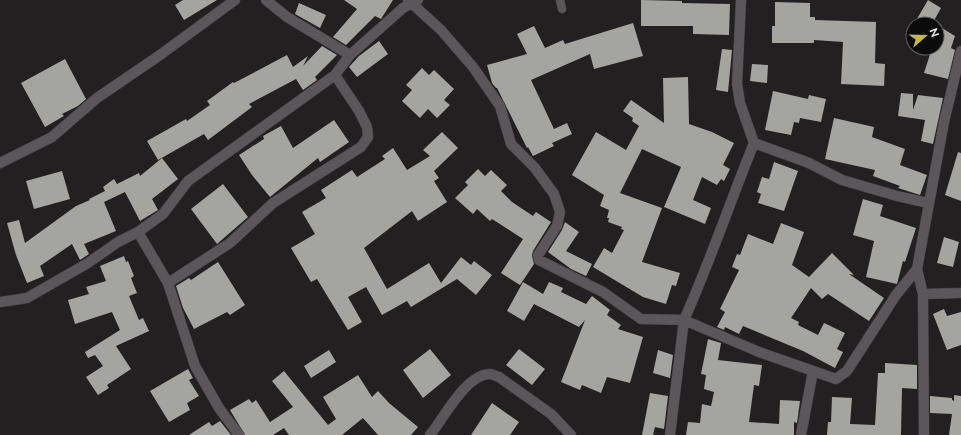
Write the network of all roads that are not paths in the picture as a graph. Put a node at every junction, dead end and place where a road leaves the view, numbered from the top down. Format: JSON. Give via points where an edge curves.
{"nodes":[{"id":1,"x":235,"y":0,"type":"edge"},
{"id":2,"x":266,"y":0,"type":"edge"},
{"id":3,"x":560,"y":0,"type":"edge"},
{"id":4,"x":741,"y":0,"type":"edge"},
{"id":5,"x":412,"y":1,"type":"edge"},
{"id":6,"x":562,"y":9,"type":"dead end"},
{"id":7,"x":961,"y":51,"type":"edge"},
{"id":8,"x":350,"y":55,"type":"junction"},
{"id":9,"x":335,"y":75,"type":"junction"},
{"id":10,"x":754,"y":143,"type":"junction"},
{"id":11,"x":0,"y":163,"type":"edge"},
{"id":12,"x":928,"y":203,"type":"junction"},
{"id":13,"x":138,"y":232,"type":"junction"},
{"id":14,"x":917,"y":270,"type":"junction"},
{"id":15,"x":168,"y":283,"type":"junction"},
{"id":16,"x":961,"y":293,"type":"edge"},
{"id":17,"x":923,"y":294,"type":"junction"},
{"id":18,"x":0,"y":303,"type":"edge"},
{"id":19,"x":684,"y":320,"type":"junction"},
{"id":20,"x":813,"y":371,"type":"junction"},
{"id":21,"x":239,"y":435,"type":"edge"},
{"id":22,"x":430,"y":435,"type":"edge"},
{"id":23,"x":571,"y":435,"type":"edge"},
{"id":24,"x":670,"y":435,"type":"edge"},
{"id":25,"x":801,"y":435,"type":"edge"},
{"id":26,"x":924,"y":435,"type":"edge"}],
"edges":[{"from":1,"to":11,"type":"street","via":[[97,98],[52,136]]},
{"from":2,"to":8,"type":"street","via":[[287,17]]},
{"from":3,"to":6,"type":"lane"},
{"from":4,"to":10,"type":"street","via":[[737,84],[740,103]]},
{"from":5,"to":8,"type":"street"},
{"from":5,"to":19,"type":"street","via":[[473,67],[500,106],[512,144],[535,168],[554,194],[560,212],[557,226],[538,255],[539,260],[603,292],[642,319]]},
{"from":7,"to":12,"type":"street"},
{"from":8,"to":9,"type":"street"},
{"from":9,"to":13,"type":"street","via":[[188,181],[163,214]]},
{"from":9,"to":15,"type":"street","via":[[367,127],[368,137],[361,147],[274,204],[230,243]]},
{"from":10,"to":12,"type":"street","via":[[809,163],[842,180]]},
{"from":10,"to":19,"type":"street"},
{"from":12,"to":14,"type":"street"},
{"from":13,"to":15,"type":"street"},
{"from":13,"to":18,"type":"street","via":[[27,298]]},
{"from":14,"to":17,"type":"street"},
{"from":14,"to":20,"type":"street","via":[[896,294],[847,372],[836,378]]},
{"from":15,"to":21,"type":"street","via":[[195,366],[219,408]]},
{"from":16,"to":17,"type":"street"},
{"from":17,"to":26,"type":"street"},
{"from":19,"to":20,"type":"street"},
{"from":19,"to":24,"type":"street"},
{"from":20,"to":25,"type":"street"},
{"from":22,"to":23,"type":"street","via":[[463,389],[490,374],[551,414]]}]}
